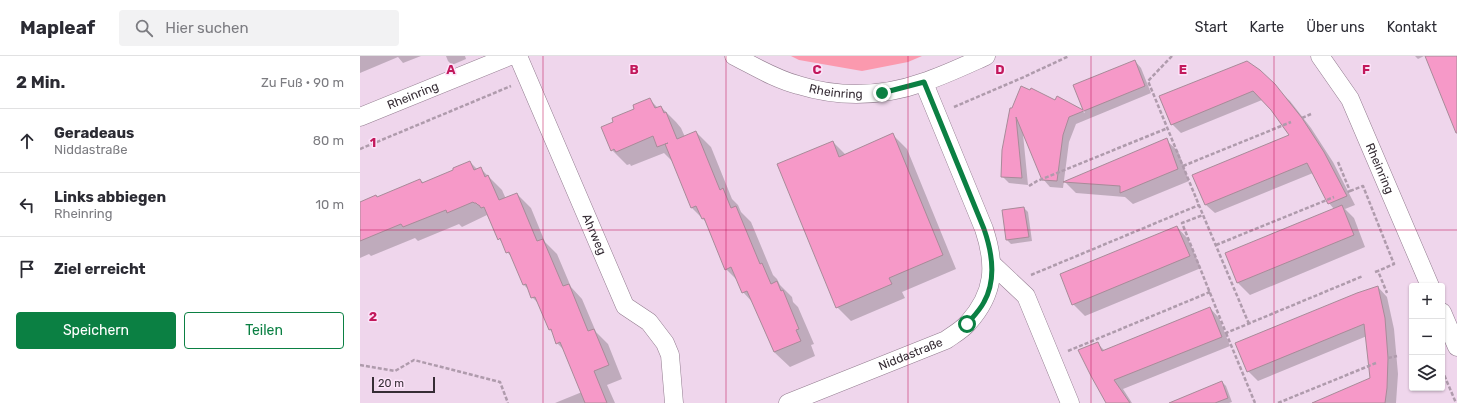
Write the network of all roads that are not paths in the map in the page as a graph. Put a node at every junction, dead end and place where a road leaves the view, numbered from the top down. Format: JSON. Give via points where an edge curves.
{"nodes":[{"id":1,"x":510,"y":56,"type":"edge"},
{"id":2,"x":518,"y":56,"type":"edge"},
{"id":3,"x":734,"y":56,"type":"edge"},
{"id":4,"x":986,"y":56,"type":"edge"},
{"id":5,"x":1320,"y":56,"type":"edge"},
{"id":6,"x":924,"y":82,"type":"junction"},
{"id":7,"x":360,"y":117,"type":"edge"},
{"id":8,"x":992,"y":264,"type":"junction"},
{"id":9,"x":1429,"y":283,"type":"edge"},
{"id":10,"x":1445,"y":319,"type":"edge"},
{"id":11,"x":1457,"y":347,"type":"edge"},
{"id":12,"x":674,"y":403,"type":"edge"},
{"id":13,"x":788,"y":403,"type":"edge"},
{"id":14,"x":1070,"y":403,"type":"edge"}],
"edges":[{"from":1,"to":7,"type":"street","name":"Rheinring"},
{"from":2,"to":12,"type":"street","name":"Ahrweg","via":[[625,306],[649,322],[665,343],[670,355]]},
{"from":3,"to":6,"type":"street","name":"Rheinring","via":[[796,85],[822,92],[853,95],[882,93]]},
{"from":4,"to":6,"type":"street","name":"Rheinring"},
{"from":5,"to":9,"type":"street","name":"Rheinring","via":[[1350,99]]},
{"from":6,"to":8,"type":"street","name":"Niddastraße","via":[[984,229]]},
{"from":8,"to":13,"type":"street","name":"Niddastraße","via":[[991,283],[984,302],[967,324],[946,340]]},
{"from":8,"to":14,"type":"street","via":[[1026,296]]},
{"from":10,"to":11,"type":"street"}]}
